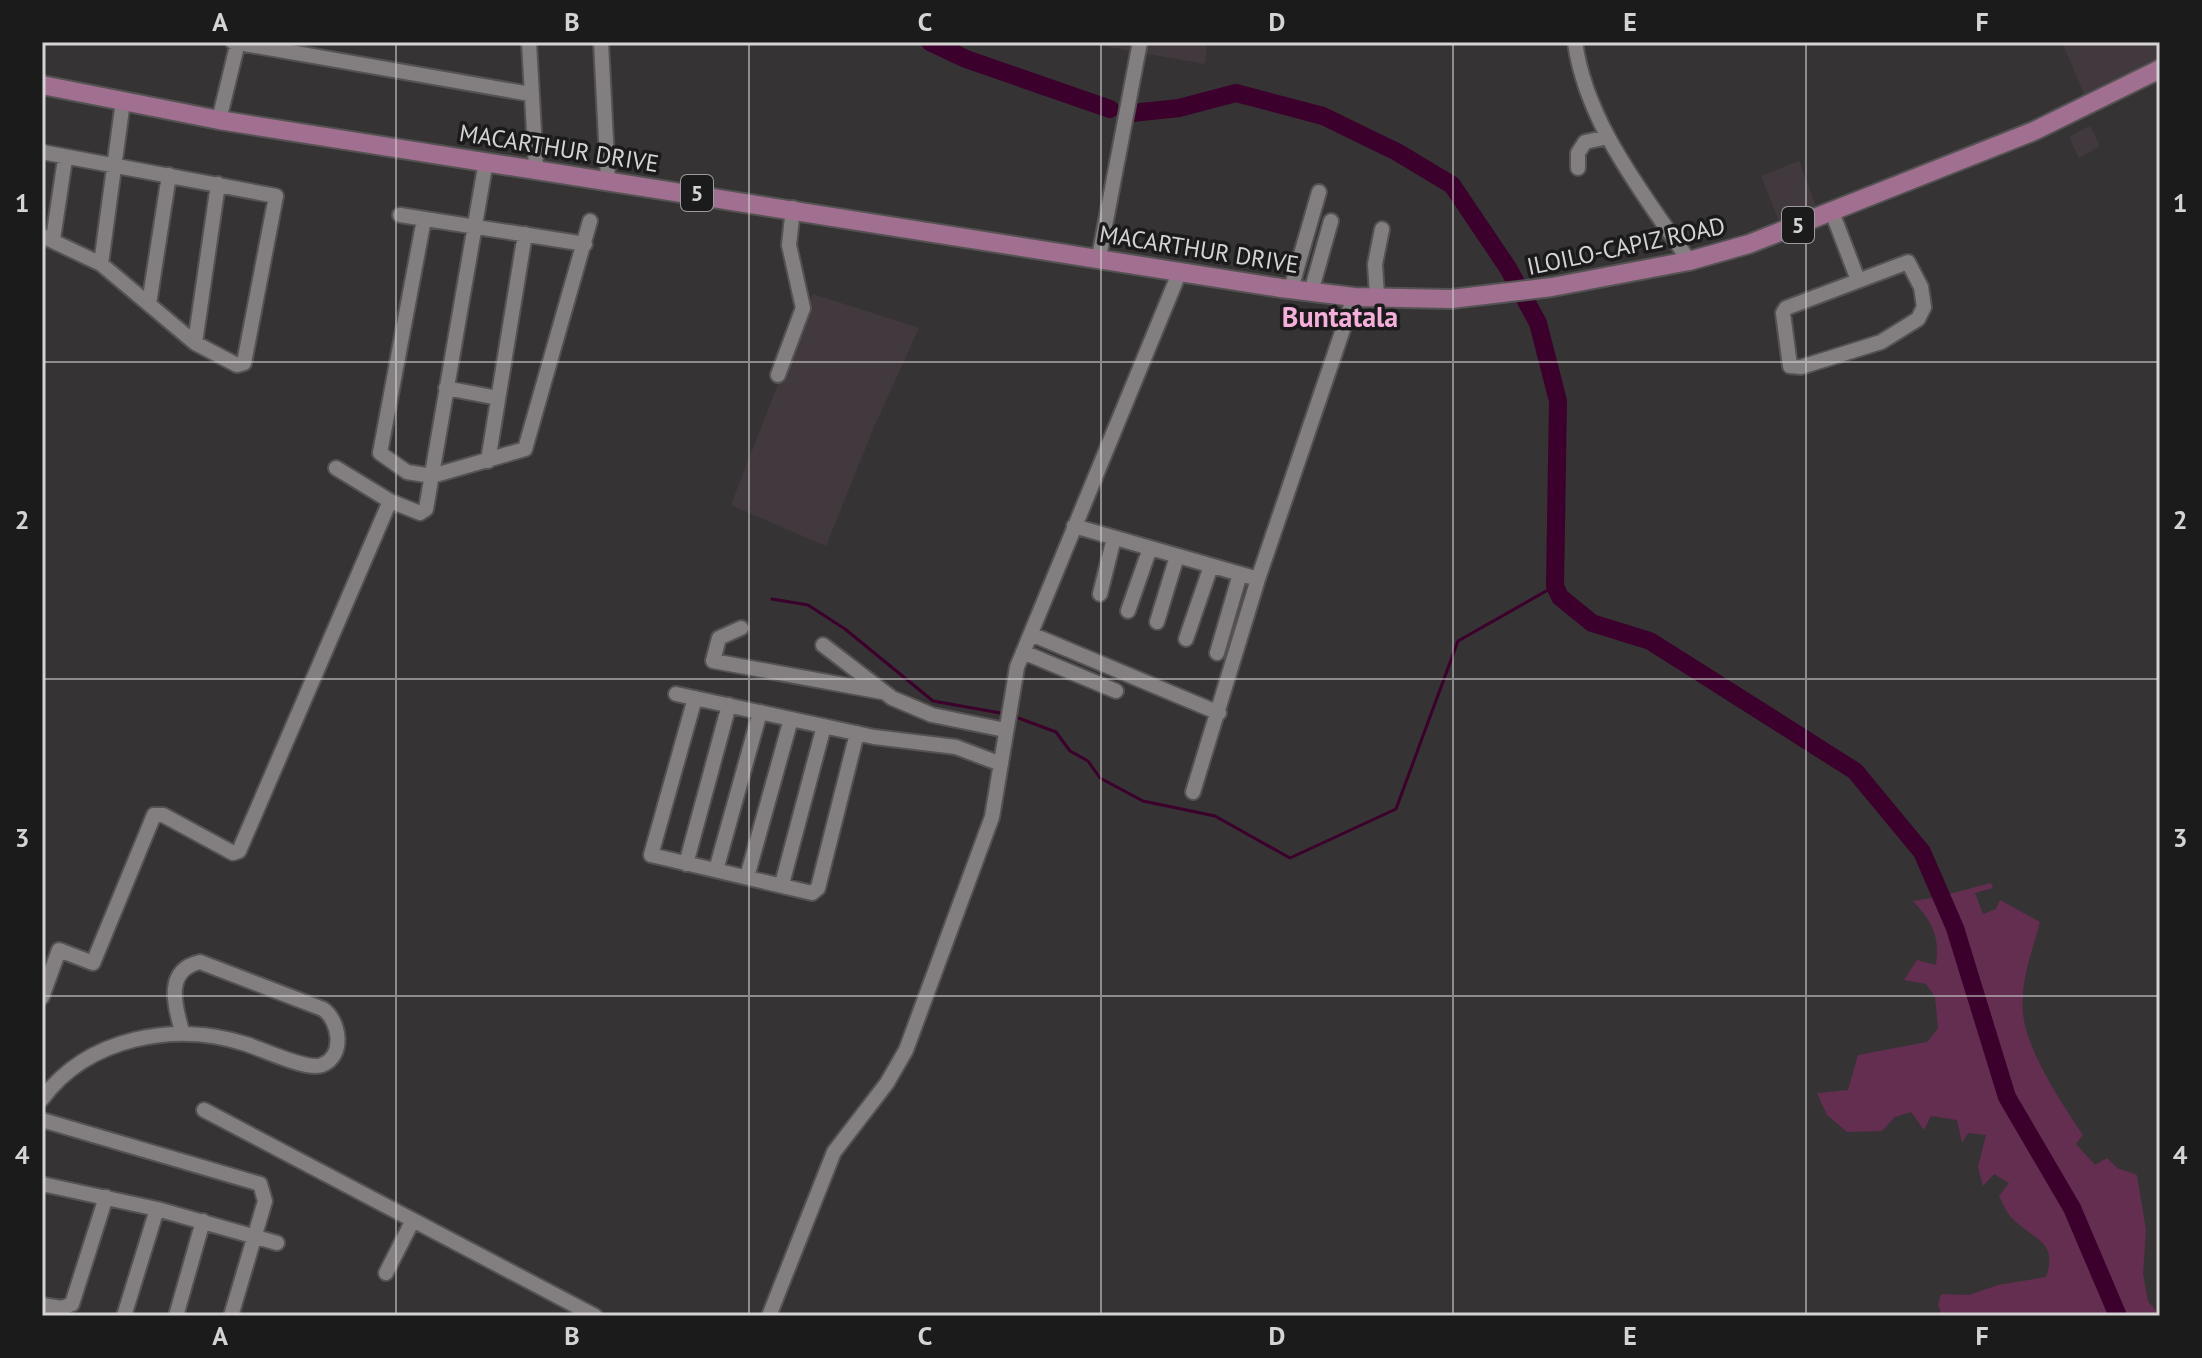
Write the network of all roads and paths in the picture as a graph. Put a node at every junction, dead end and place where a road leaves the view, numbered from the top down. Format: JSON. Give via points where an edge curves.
{"nodes":[{"id":1,"x":236,"y":42,"type":"edge"},
{"id":2,"x":529,"y":42,"type":"edge"},
{"id":3,"x":601,"y":42,"type":"edge"},
{"id":4,"x":1140,"y":42,"type":"edge"},
{"id":5,"x":1575,"y":42,"type":"edge"},
{"id":6,"x":2160,"y":69,"type":"edge"},
{"id":7,"x":42,"y":85,"type":"edge"},
{"id":8,"x":530,"y":94,"type":"junction"},
{"id":9,"x":123,"y":101,"type":"junction"},
{"id":10,"x":219,"y":120,"type":"junction"},
{"id":11,"x":1608,"y":137,"type":"junction"},
{"id":12,"x":42,"y":152,"type":"edge"},
{"id":13,"x":65,"y":159,"type":"junction"},
{"id":14,"x":486,"y":161,"type":"junction"},
{"id":15,"x":115,"y":168,"type":"junction"},
{"id":16,"x":536,"y":168,"type":"junction"},
{"id":17,"x":1578,"y":168,"type":"dead end"},
{"id":18,"x":169,"y":175,"type":"junction"},
{"id":19,"x":608,"y":180,"type":"junction"},
{"id":20,"x":218,"y":184,"type":"junction"},
{"id":21,"x":1319,"y":192,"type":"dead end"},
{"id":22,"x":793,"y":208,"type":"junction"},
{"id":23,"x":1832,"y":212,"type":"junction"},
{"id":24,"x":400,"y":215,"type":"dead end"},
{"id":25,"x":424,"y":219,"type":"junction"},
{"id":26,"x":590,"y":221,"type":"dead end"},
{"id":27,"x":1331,"y":221,"type":"dead end"},
{"id":28,"x":473,"y":226,"type":"junction"},
{"id":29,"x":1382,"y":229,"type":"dead end"},
{"id":30,"x":525,"y":234,"type":"junction"},
{"id":31,"x":48,"y":238,"type":"edge"},
{"id":32,"x":585,"y":244,"type":"junction"},
{"id":33,"x":1099,"y":257,"type":"junction"},
{"id":34,"x":1689,"y":261,"type":"junction"},
{"id":35,"x":101,"y":264,"type":"junction"},
{"id":36,"x":1180,"y":271,"type":"junction"},
{"id":37,"x":1858,"y":280,"type":"junction"},
{"id":38,"x":1291,"y":289,"type":"junction"},
{"id":39,"x":1311,"y":292,"type":"junction"},
{"id":40,"x":1377,"y":296,"type":"junction"},
{"id":41,"x":1354,"y":297,"type":"junction"},
{"id":42,"x":149,"y":304,"type":"junction"},
{"id":43,"x":195,"y":343,"type":"junction"},
{"id":44,"x":778,"y":375,"type":"dead end"},
{"id":45,"x":446,"y":388,"type":"junction"},
{"id":46,"x":498,"y":398,"type":"junction"},
{"id":47,"x":488,"y":461,"type":"junction"},
{"id":48,"x":336,"y":468,"type":"dead end"},
{"id":49,"x":432,"y":476,"type":"junction"},
{"id":50,"x":390,"y":501,"type":"junction"},
{"id":51,"x":1074,"y":526,"type":"junction"},
{"id":52,"x":1114,"y":538,"type":"junction"},
{"id":53,"x":1150,"y":548,"type":"junction"},
{"id":54,"x":1177,"y":556,"type":"junction"},
{"id":55,"x":1211,"y":566,"type":"junction"},
{"id":56,"x":1240,"y":574,"type":"junction"},
{"id":57,"x":1258,"y":579,"type":"junction"},
{"id":58,"x":1100,"y":594,"type":"dead end"},
{"id":59,"x":1128,"y":611,"type":"dead end"},
{"id":60,"x":1157,"y":622,"type":"dead end"},
{"id":61,"x":741,"y":628,"type":"dead end"},
{"id":62,"x":1031,"y":634,"type":"junction"},
{"id":63,"x":1186,"y":639,"type":"dead end"},
{"id":64,"x":823,"y":645,"type":"dead end"},
{"id":65,"x":1023,"y":652,"type":"junction"},
{"id":66,"x":1217,"y":653,"type":"dead end"},
{"id":67,"x":1116,"y":691,"type":"dead end"},
{"id":68,"x":882,"y":692,"type":"junction"},
{"id":69,"x":676,"y":694,"type":"dead end"},
{"id":70,"x":695,"y":698,"type":"junction"},
{"id":71,"x":729,"y":705,"type":"junction"},
{"id":72,"x":760,"y":712,"type":"junction"},
{"id":73,"x":1219,"y":713,"type":"junction"},
{"id":74,"x":791,"y":719,"type":"junction"},
{"id":75,"x":824,"y":726,"type":"junction"},
{"id":76,"x":1005,"y":727,"type":"junction"},
{"id":77,"x":857,"y":733,"type":"junction"},
{"id":78,"x":1001,"y":764,"type":"junction"},
{"id":79,"x":1193,"y":792,"type":"dead end"},
{"id":80,"x":686,"y":864,"type":"junction"},
{"id":81,"x":716,"y":870,"type":"junction"},
{"id":82,"x":747,"y":877,"type":"junction"},
{"id":83,"x":782,"y":884,"type":"junction"},
{"id":84,"x":42,"y":997,"type":"edge"},
{"id":85,"x":182,"y":1031,"type":"junction"},
{"id":86,"x":42,"y":1099,"type":"edge"},
{"id":87,"x":204,"y":1110,"type":"dead end"},
{"id":88,"x":42,"y":1120,"type":"edge"},
{"id":89,"x":42,"y":1184,"type":"edge"},
{"id":90,"x":106,"y":1197,"type":"junction"},
{"id":91,"x":157,"y":1209,"type":"junction"},
{"id":92,"x":413,"y":1220,"type":"junction"},
{"id":93,"x":203,"y":1221,"type":"junction"},
{"id":94,"x":254,"y":1235,"type":"junction"},
{"id":95,"x":277,"y":1243,"type":"dead end"},
{"id":96,"x":386,"y":1273,"type":"dead end"},
{"id":97,"x":42,"y":1305,"type":"edge"},
{"id":98,"x":124,"y":1316,"type":"edge"},
{"id":99,"x":176,"y":1316,"type":"edge"},
{"id":100,"x":231,"y":1316,"type":"edge"},
{"id":101,"x":595,"y":1316,"type":"edge"},
{"id":102,"x":769,"y":1316,"type":"edge"}],
"edges":[{"from":1,"to":8,"type":"street"},
{"from":1,"to":10,"type":"street"},
{"from":2,"to":8,"type":"street"},
{"from":3,"to":19,"type":"street"},
{"from":4,"to":33,"type":"street"},
{"from":5,"to":11,"type":"street"},
{"from":6,"to":23,"type":"main road","name":"ILOILO-CAPIZ ROAD","number":"5","via":[[2034,131]]},
{"from":7,"to":9,"type":"main road","name":"MACARTHUR DRIVE","number":"5"},
{"from":8,"to":16,"type":"street"},
{"from":9,"to":10,"type":"main road","name":"MACARTHUR DRIVE","number":"5"},
{"from":9,"to":15,"type":"street"},
{"from":10,"to":14,"type":"main road","name":"MACARTHUR DRIVE","number":"5"},
{"from":11,"to":17,"type":"street","via":[[1585,142]]},
{"from":11,"to":34,"type":"street"},
{"from":12,"to":13,"type":"street"},
{"from":13,"to":15,"type":"street"},
{"from":13,"to":31,"type":"street"},
{"from":14,"to":16,"type":"main road","name":"MACARTHUR DRIVE","number":"5"},
{"from":14,"to":28,"type":"street"},
{"from":15,"to":18,"type":"street"},
{"from":15,"to":35,"type":"street"},
{"from":16,"to":19,"type":"main road","name":"MACARTHUR DRIVE","number":"5"},
{"from":18,"to":20,"type":"street"},
{"from":18,"to":42,"type":"street"},
{"from":19,"to":22,"type":"main road","name":"MACARTHUR DRIVE","number":"5"},
{"from":20,"to":43,"type":"street"},
{"from":20,"to":43,"type":"street","via":[[272,193],[276,201],[244,363],[237,365]]},
{"from":21,"to":38,"type":"street"},
{"from":22,"to":33,"type":"main road","name":"MACARTHUR DRIVE","number":"5"},
{"from":22,"to":44,"type":"street","via":[[789,245],[803,308]]},
{"from":23,"to":34,"type":"main road","name":"ILOILO-CAPIZ ROAD","number":"5"},
{"from":23,"to":37,"type":"street"},
{"from":24,"to":25,"type":"street"},
{"from":25,"to":28,"type":"street"},
{"from":25,"to":49,"type":"street","via":[[380,448],[383,457],[407,472]]},
{"from":26,"to":32,"type":"street"},
{"from":27,"to":39,"type":"street"},
{"from":28,"to":30,"type":"street"},
{"from":28,"to":45,"type":"street"},
{"from":29,"to":40,"type":"street","via":[[1375,264]]},
{"from":30,"to":32,"type":"street"},
{"from":30,"to":46,"type":"street"},
{"from":31,"to":35,"type":"street"},
{"from":32,"to":47,"type":"street","via":[[525,449]]},
{"from":33,"to":36,"type":"main road","name":"MACARTHUR DRIVE","number":"5"},
{"from":34,"to":40,"type":"main road","name":"ILOILO-CAPIZ ROAD","number":"5","via":[[1504,294],[1451,299]]},
{"from":35,"to":42,"type":"street"},
{"from":36,"to":38,"type":"main road","name":"MACARTHUR DRIVE","number":"5"},
{"from":36,"to":51,"type":"street"},
{"from":37,"to":37,"type":"street","via":[[1784,310],[1790,366],[1881,342],[1922,314],[1921,287],[1910,262]]},
{"from":38,"to":39,"type":"main road","name":"MACARTHUR DRIVE","number":"5"},
{"from":39,"to":41,"type":"main road","name":"MACARTHUR DRIVE","number":"5"},
{"from":40,"to":41,"type":"main road","name":"ILOILO-CAPIZ ROAD","number":"5"},
{"from":41,"to":57,"type":"street"},
{"from":42,"to":43,"type":"street"},
{"from":45,"to":46,"type":"street"},
{"from":45,"to":49,"type":"street"},
{"from":46,"to":47,"type":"street"},
{"from":47,"to":49,"type":"street"},
{"from":48,"to":50,"type":"street"},
{"from":49,"to":50,"type":"street","via":[[424,511]]},
{"from":50,"to":84,"type":"street","via":[[239,851],[233,853],[154,815],[93,963],[59,950]]},
{"from":51,"to":52,"type":"street"},
{"from":51,"to":62,"type":"street"},
{"from":52,"to":53,"type":"street"},
{"from":52,"to":58,"type":"street"},
{"from":53,"to":54,"type":"street"},
{"from":53,"to":59,"type":"street"},
{"from":54,"to":55,"type":"street"},
{"from":54,"to":60,"type":"street"},
{"from":55,"to":56,"type":"street"},
{"from":55,"to":63,"type":"street"},
{"from":56,"to":57,"type":"street"},
{"from":56,"to":66,"type":"street"},
{"from":57,"to":73,"type":"street"},
{"from":61,"to":68,"type":"street","via":[[719,638],[713,661]]},
{"from":62,"to":65,"type":"street"},
{"from":62,"to":73,"type":"street"},
{"from":64,"to":68,"type":"street"},
{"from":65,"to":67,"type":"street"},
{"from":65,"to":76,"type":"street"},
{"from":68,"to":76,"type":"street","via":[[932,715]]},
{"from":69,"to":70,"type":"street"},
{"from":70,"to":71,"type":"street"},
{"from":70,"to":80,"type":"street","via":[[650,852]]},
{"from":71,"to":72,"type":"street"},
{"from":71,"to":80,"type":"street"},
{"from":72,"to":74,"type":"street"},
{"from":72,"to":81,"type":"street"},
{"from":73,"to":79,"type":"street"},
{"from":74,"to":75,"type":"street"},
{"from":74,"to":82,"type":"street"},
{"from":75,"to":77,"type":"street"},
{"from":75,"to":83,"type":"street"},
{"from":76,"to":78,"type":"street"},
{"from":77,"to":78,"type":"street","via":[[956,747]]},
{"from":77,"to":83,"type":"street","via":[[818,888],[812,893]]},
{"from":78,"to":102,"type":"street","via":[[992,817],[906,1050],[834,1152]]},
{"from":80,"to":81,"type":"street"},
{"from":81,"to":82,"type":"street"},
{"from":82,"to":83,"type":"street"},
{"from":85,"to":85,"type":"street","via":[[173,998],[177,975],[186,965],[200,962],[323,1009],[338,1028],[337,1044],[321,1065]]},
{"from":85,"to":86,"type":"street","via":[[99,1049],[56,1080]]},
{"from":87,"to":92,"type":"street"},
{"from":88,"to":94,"type":"street","via":[[260,1184],[265,1201]]},
{"from":89,"to":90,"type":"street"},
{"from":90,"to":91,"type":"street"},
{"from":90,"to":97,"type":"street","via":[[72,1304]]},
{"from":91,"to":93,"type":"street"},
{"from":91,"to":98,"type":"street"},
{"from":92,"to":96,"type":"street"},
{"from":92,"to":101,"type":"street"},
{"from":93,"to":94,"type":"street"},
{"from":93,"to":99,"type":"street"},
{"from":94,"to":95,"type":"street"},
{"from":94,"to":100,"type":"street"}]}
